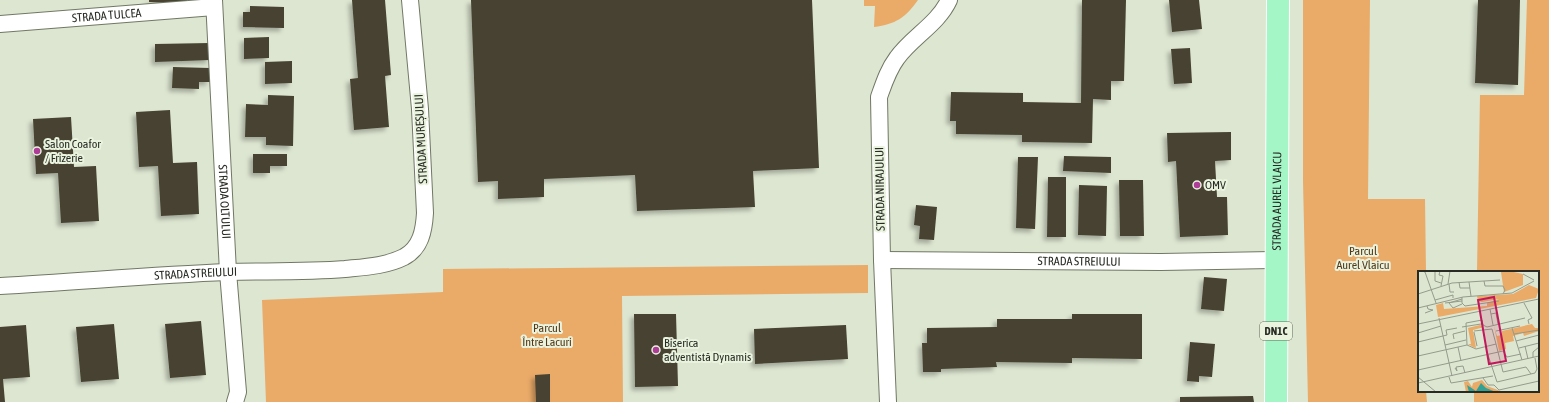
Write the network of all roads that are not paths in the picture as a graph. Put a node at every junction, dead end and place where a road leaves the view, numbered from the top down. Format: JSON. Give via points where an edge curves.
{"nodes":[{"id":1,"x":410,"y":0,"type":"edge"},
{"id":2,"x":949,"y":0,"type":"edge"},
{"id":3,"x":1278,"y":0,"type":"edge"},
{"id":4,"x":214,"y":3,"type":"edge"},
{"id":5,"x":0,"y":24,"type":"edge"},
{"id":6,"x":882,"y":260,"type":"junction"},
{"id":7,"x":1276,"y":260,"type":"junction"},
{"id":8,"x":391,"y":261,"type":"joint"},
{"id":9,"x":228,"y":272,"type":"junction"},
{"id":10,"x":0,"y":286,"type":"edge"},
{"id":11,"x":235,"y":402,"type":"edge"},
{"id":12,"x":888,"y":402,"type":"edge"},
{"id":13,"x":1276,"y":402,"type":"edge"}],
"edges":[{"from":1,"to":8,"type":"street","name":"STRADA MUREȘULUI","via":[[420,109],[424,226],[421,240],[414,251]]},
{"from":2,"to":6,"type":"street","name":"STRADA NIRAJULUI","via":[[938,16],[897,58],[886,76],[879,97]]},
{"from":3,"to":7,"type":"main road","name":"STRADA AUREL VLAICU","number":"DN1C"},
{"from":4,"to":5,"type":"street","name":"STRADA TULCEA"},
{"from":4,"to":9,"type":"street","name":"STRADA OLTULUI"},
{"from":6,"to":7,"type":"street","name":"STRADA STREIULUI"},
{"from":6,"to":12,"type":"street","name":"STRADA NIRAJULUI"},
{"from":7,"to":13,"type":"main road","name":"STRADA AUREL VLAICU","number":"DN1C"},
{"from":8,"to":9,"type":"street","name":"STRADA STREIULUI","via":[[373,267],[334,270]]},
{"from":9,"to":10,"type":"street","name":"STRADA STREIULUI"},
{"from":9,"to":11,"type":"street","name":"STRADA OLTULUI","via":[[238,392]]}]}
